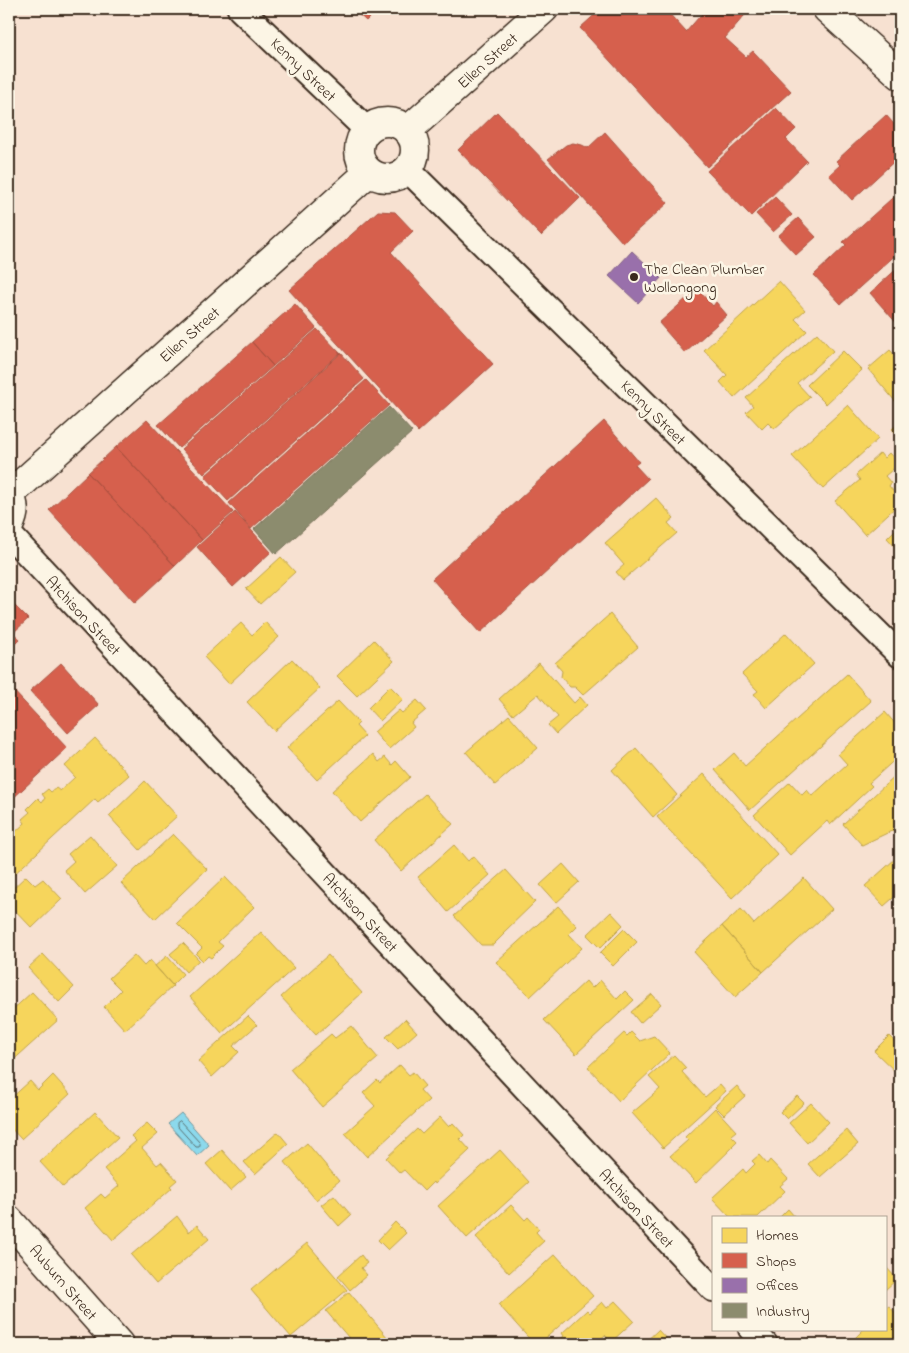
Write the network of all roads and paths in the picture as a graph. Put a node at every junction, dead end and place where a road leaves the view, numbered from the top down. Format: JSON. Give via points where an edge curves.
{"nodes":[{"id":1,"x":240,"y":9,"type":"edge"},
{"id":2,"x":544,"y":9,"type":"edge"},
{"id":3,"x":827,"y":9,"type":"edge"},
{"id":4,"x":900,"y":75,"type":"edge"},
{"id":5,"x":367,"y":130,"type":"junction"},
{"id":6,"x":407,"y":131,"type":"junction"},
{"id":7,"x":407,"y":169,"type":"junction"},
{"id":8,"x":369,"y":172,"type":"junction"},
{"id":9,"x":9,"y":495,"type":"edge"},
{"id":10,"x":9,"y":526,"type":"edge"},
{"id":11,"x":9,"y":534,"type":"edge"},
{"id":12,"x":900,"y":655,"type":"edge"},
{"id":13,"x":9,"y":1220,"type":"edge"},
{"id":14,"x":712,"y":1288,"type":"edge"},
{"id":15,"x":752,"y":1330,"type":"edge"},
{"id":16,"x":119,"y":1344,"type":"edge"},
{"id":17,"x":765,"y":1344,"type":"edge"}],
"edges":[{"from":1,"to":5,"type":"street","name":"Kenny Street"},
{"from":2,"to":6,"type":"street","name":"Ellen Street"},
{"from":3,"to":4,"type":"street"},
{"from":5,"to":6,"type":"street","via":[[383,122],[392,122]]},
{"from":5,"to":8,"type":"street","via":[[359,146],[359,156]]},
{"from":6,"to":7,"type":"street","via":[[415,147]]},
{"from":7,"to":8,"type":"street","via":[[388,178]]},
{"from":7,"to":12,"type":"street","name":"Kenny Street"},
{"from":8,"to":9,"type":"street","name":"Ellen Street"},
{"from":9,"to":10,"type":"street","via":[[14,509]]},
{"from":11,"to":14,"type":"street","name":"Atchison Street"},
{"from":13,"to":16,"type":"street","name":"Auburn Street"},
{"from":15,"to":17,"type":"street"}]}
